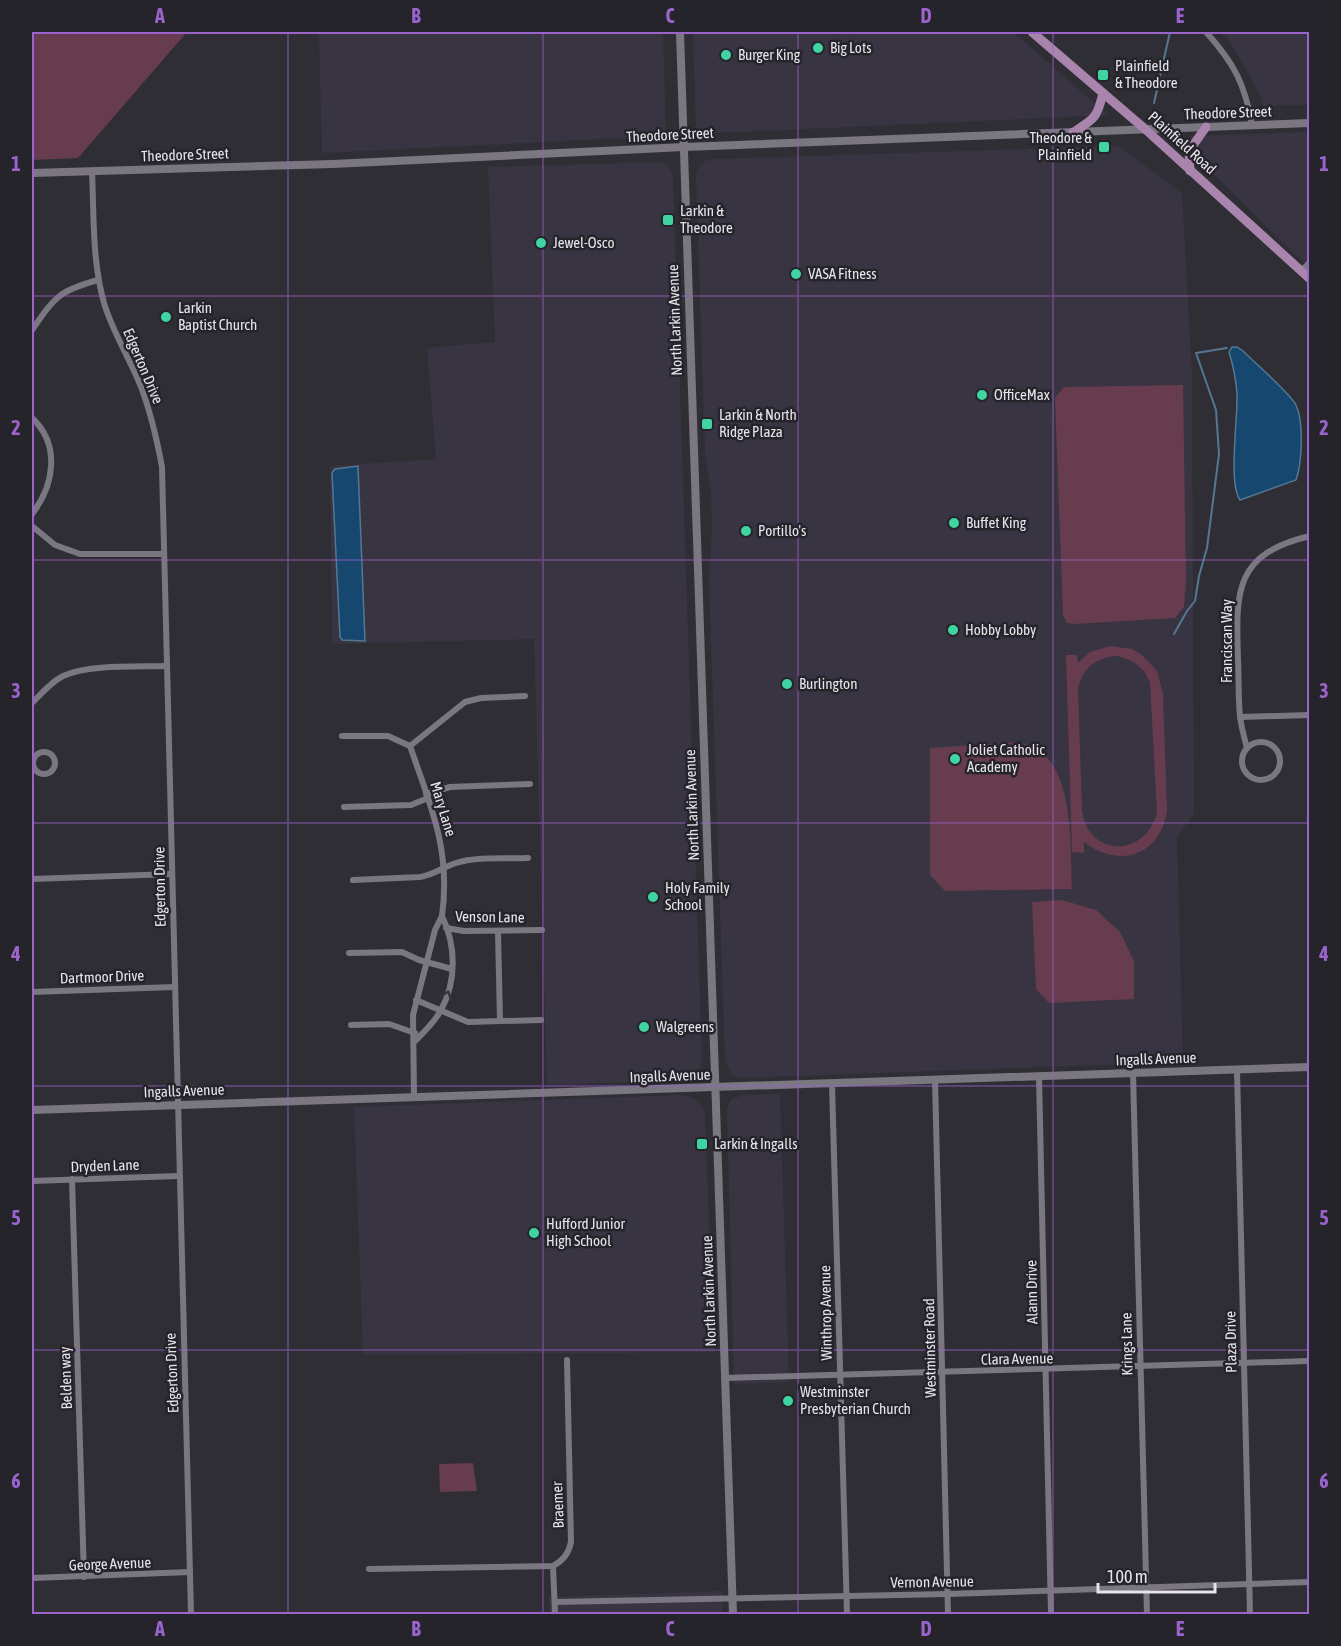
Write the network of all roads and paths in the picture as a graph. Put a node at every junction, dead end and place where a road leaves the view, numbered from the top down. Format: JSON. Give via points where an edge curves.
{"nodes":[{"id":1,"x":680,"y":32,"type":"edge"},
{"id":2,"x":1032,"y":32,"type":"edge"},
{"id":3,"x":1206,"y":32,"type":"edge"},
{"id":4,"x":1103,"y":93,"type":"junction"},
{"id":5,"x":1310,"y":123,"type":"edge"},
{"id":6,"x":1252,"y":125,"type":"junction"},
{"id":7,"x":1206,"y":127,"type":"junction"},
{"id":8,"x":1145,"y":129,"type":"junction"},
{"id":9,"x":1072,"y":133,"type":"junction"},
{"id":10,"x":684,"y":147,"type":"junction"},
{"id":11,"x":92,"y":171,"type":"junction"},
{"id":12,"x":1190,"y":171,"type":"junction"},
{"id":13,"x":32,"y":173,"type":"edge"},
{"id":14,"x":1310,"y":262,"type":"edge"},
{"id":15,"x":1301,"y":271,"type":"junction"},
{"id":16,"x":1310,"y":279,"type":"edge"},
{"id":17,"x":98,"y":280,"type":"junction"},
{"id":18,"x":32,"y":330,"type":"edge"},
{"id":19,"x":32,"y":418,"type":"edge"},
{"id":20,"x":32,"y":514,"type":"edge"},
{"id":21,"x":32,"y":526,"type":"edge"},
{"id":22,"x":1310,"y":536,"type":"edge"},
{"id":23,"x":162,"y":554,"type":"junction"},
{"id":24,"x":166,"y":666,"type":"junction"},
{"id":25,"x":525,"y":696,"type":"dead end"},
{"id":26,"x":32,"y":704,"type":"edge"},
{"id":27,"x":1310,"y":715,"type":"edge"},
{"id":28,"x":1240,"y":717,"type":"junction"},
{"id":29,"x":342,"y":736,"type":"dead end"},
{"id":30,"x":410,"y":746,"type":"junction"},
{"id":31,"x":1246,"y":748,"type":"junction"},
{"id":32,"x":530,"y":784,"type":"dead end"},
{"id":33,"x":427,"y":796,"type":"junction"},
{"id":34,"x":344,"y":807,"type":"dead end"},
{"id":35,"x":528,"y":858,"type":"dead end"},
{"id":36,"x":444,"y":868,"type":"junction"},
{"id":37,"x":172,"y":874,"type":"junction"},
{"id":38,"x":32,"y":879,"type":"edge"},
{"id":39,"x":353,"y":880,"type":"dead end"},
{"id":40,"x":442,"y":916,"type":"junction"},
{"id":41,"x":437,"y":925,"type":"junction"},
{"id":42,"x":448,"y":929,"type":"junction"},
{"id":43,"x":498,"y":930,"type":"junction"},
{"id":44,"x":542,"y":930,"type":"dead end"},
{"id":45,"x":349,"y":953,"type":"dead end"},
{"id":46,"x":428,"y":962,"type":"junction"},
{"id":47,"x":452,"y":969,"type":"junction"},
{"id":48,"x":174,"y":987,"type":"junction"},
{"id":49,"x":32,"y":992,"type":"edge"},
{"id":50,"x":416,"y":1000,"type":"junction"},
{"id":51,"x":441,"y":1012,"type":"junction"},
{"id":52,"x":541,"y":1020,"type":"dead end"},
{"id":53,"x":500,"y":1021,"type":"junction"},
{"id":54,"x":351,"y":1025,"type":"dead end"},
{"id":55,"x":412,"y":1032,"type":"junction"},
{"id":56,"x":421,"y":1035,"type":"junction"},
{"id":57,"x":414,"y":1042,"type":"junction"},
{"id":58,"x":1310,"y":1067,"type":"edge"},
{"id":59,"x":1237,"y":1070,"type":"junction"},
{"id":60,"x":1133,"y":1073,"type":"junction"},
{"id":61,"x":1039,"y":1077,"type":"junction"},
{"id":62,"x":935,"y":1080,"type":"junction"},
{"id":63,"x":832,"y":1084,"type":"junction"},
{"id":64,"x":715,"y":1088,"type":"junction"},
{"id":65,"x":414,"y":1098,"type":"junction"},
{"id":66,"x":177,"y":1105,"type":"junction"},
{"id":67,"x":32,"y":1110,"type":"edge"},
{"id":68,"x":178,"y":1176,"type":"junction"},
{"id":69,"x":72,"y":1179,"type":"junction"},
{"id":70,"x":32,"y":1180,"type":"edge"},
{"id":71,"x":567,"y":1360,"type":"dead end"},
{"id":72,"x":1310,"y":1361,"type":"edge"},
{"id":73,"x":1244,"y":1364,"type":"junction"},
{"id":74,"x":1139,"y":1367,"type":"junction"},
{"id":75,"x":1046,"y":1370,"type":"junction"},
{"id":76,"x":943,"y":1373,"type":"junction"},
{"id":77,"x":840,"y":1375,"type":"junction"},
{"id":78,"x":725,"y":1378,"type":"junction"},
{"id":79,"x":553,"y":1566,"type":"junction"},
{"id":80,"x":369,"y":1569,"type":"dead end"},
{"id":81,"x":190,"y":1572,"type":"junction"},
{"id":82,"x":84,"y":1577,"type":"junction"},
{"id":83,"x":32,"y":1578,"type":"edge"},
{"id":84,"x":1310,"y":1582,"type":"edge"},
{"id":85,"x":1250,"y":1585,"type":"junction"},
{"id":86,"x":1146,"y":1588,"type":"junction"},
{"id":87,"x":1050,"y":1591,"type":"junction"},
{"id":88,"x":948,"y":1594,"type":"junction"},
{"id":89,"x":846,"y":1596,"type":"junction"},
{"id":90,"x":732,"y":1598,"type":"junction"},
{"id":91,"x":555,"y":1602,"type":"junction"},
{"id":92,"x":191,"y":1614,"type":"edge"},
{"id":93,"x":555,"y":1614,"type":"edge"},
{"id":94,"x":733,"y":1614,"type":"edge"},
{"id":95,"x":847,"y":1614,"type":"edge"},
{"id":96,"x":948,"y":1614,"type":"edge"},
{"id":97,"x":1051,"y":1614,"type":"edge"},
{"id":98,"x":1147,"y":1614,"type":"edge"},
{"id":99,"x":1250,"y":1614,"type":"edge"}],
"edges":[{"from":1,"to":10,"type":"main road","name":"North Larkin Avenue"},
{"from":2,"to":4,"type":"main road","name":"Plainfield Road"},
{"from":3,"to":6,"type":"street","via":[[1239,78],[1248,98]]},
{"from":4,"to":8,"type":"main road","name":"Plainfield Road"},
{"from":4,"to":9,"type":"main road","via":[[1094,119]]},
{"from":5,"to":6,"type":"main road","name":"Theodore Street"},
{"from":6,"to":7,"type":"main road","name":"Theodore Street"},
{"from":7,"to":8,"type":"main road","name":"Theodore Street"},
{"from":7,"to":12,"type":"main road","via":[[1189,151]]},
{"from":8,"to":9,"type":"main road","name":"Theodore Street"},
{"from":8,"to":12,"type":"main road","name":"Plainfield Road"},
{"from":9,"to":10,"type":"main road","name":"Theodore Street"},
{"from":10,"to":11,"type":"street","name":"Theodore Street"},
{"from":10,"to":64,"type":"main road","name":"North Larkin Avenue"},
{"from":11,"to":13,"type":"street","name":"Theodore Street"},
{"from":11,"to":17,"type":"street","name":"Edgerton Drive"},
{"from":12,"to":15,"type":"main road","name":"Plainfield Road"},
{"from":14,"to":15,"type":"street"},
{"from":15,"to":16,"type":"main road","name":"Plainfield Road"},
{"from":17,"to":18,"type":"street","via":[[63,292]]},
{"from":17,"to":23,"type":"street","name":"Edgerton Drive","via":[[117,339],[141,386],[158,441],[162,467]]},
{"from":19,"to":20,"type":"street","via":[[51,448],[52,467],[46,489]]},
{"from":21,"to":23,"type":"street","via":[[55,545],[80,554]]},
{"from":22,"to":28,"type":"street","name":"Franciscan Way","via":[[1275,548],[1260,558],[1240,591]]},
{"from":23,"to":24,"type":"street","name":"Edgerton Drive"},
{"from":24,"to":26,"type":"street","via":[[79,670],[62,676]]},
{"from":24,"to":37,"type":"street","name":"Edgerton Drive"},
{"from":25,"to":30,"type":"street","via":[[465,702]]},
{"from":27,"to":28,"type":"street"},
{"from":28,"to":31,"type":"street","name":"Franciscan Way"},
{"from":29,"to":30,"type":"street","via":[[388,736]]},
{"from":30,"to":33,"type":"street","name":"Mary Lane"},
{"from":31,"to":31,"type":"street","name":"Franciscan Way","via":[[1241,760],[1250,777],[1263,780],[1275,774],[1280,763],[1274,747],[1257,742]]},
{"from":32,"to":33,"type":"street","via":[[450,787]]},
{"from":33,"to":34,"type":"street","via":[[411,805]]},
{"from":33,"to":36,"type":"street","name":"Mary Lane","via":[[437,823]]},
{"from":35,"to":36,"type":"street","via":[[465,861]]},
{"from":36,"to":39,"type":"street","via":[[420,877]]},
{"from":36,"to":40,"type":"street","name":"Mary Lane"},
{"from":37,"to":38,"type":"street"},
{"from":37,"to":48,"type":"street","name":"Edgerton Drive"},
{"from":40,"to":41,"type":"street","name":"Mary Lane"},
{"from":40,"to":42,"type":"street","name":"Mary Lane"},
{"from":41,"to":42,"type":"street","name":"Venson Lane"},
{"from":41,"to":46,"type":"street","name":"Mary Lane"},
{"from":42,"to":43,"type":"street","name":"Venson Lane"},
{"from":42,"to":47,"type":"street","name":"Mary Lane"},
{"from":43,"to":44,"type":"street","name":"Venson Lane"},
{"from":43,"to":53,"type":"street"},
{"from":45,"to":46,"type":"street","via":[[402,952]]},
{"from":46,"to":47,"type":"street"},
{"from":46,"to":50,"type":"street","name":"Mary Lane"},
{"from":51,"to":47,"type":"street","name":"Mary Lane","one_way":true},
{"from":48,"to":49,"type":"street","name":"Dartmoor Drive"},
{"from":48,"to":66,"type":"street","name":"Edgerton Drive"},
{"from":50,"to":51,"type":"street"},
{"from":50,"to":55,"type":"street","name":"Mary Lane"},
{"from":51,"to":53,"type":"street","via":[[468,1022]]},
{"from":51,"to":56,"type":"street","name":"Mary Lane"},
{"from":52,"to":53,"type":"street"},
{"from":54,"to":55,"type":"street","via":[[389,1024]]},
{"from":55,"to":56,"type":"street"},
{"from":55,"to":57,"type":"street","name":"Mary Lane"},
{"from":56,"to":57,"type":"street","name":"Mary Lane"},
{"from":57,"to":65,"type":"street","name":"Mary Lane"},
{"from":58,"to":59,"type":"street","name":"Ingalls Avenue"},
{"from":59,"to":60,"type":"street","name":"Ingalls Avenue"},
{"from":59,"to":73,"type":"street","name":"Plaza Drive"},
{"from":60,"to":61,"type":"street","name":"Ingalls Avenue"},
{"from":60,"to":74,"type":"street","name":"Krings Lane"},
{"from":61,"to":62,"type":"street","name":"Ingalls Avenue"},
{"from":61,"to":75,"type":"street","name":"Alann Drive"},
{"from":62,"to":63,"type":"street","name":"Ingalls Avenue"},
{"from":62,"to":76,"type":"street","name":"Westminster Road"},
{"from":63,"to":64,"type":"street","name":"Ingalls Avenue"},
{"from":63,"to":77,"type":"street","name":"Winthrop Avenue"},
{"from":64,"to":65,"type":"street","name":"Ingalls Avenue"},
{"from":64,"to":78,"type":"main road","name":"North Larkin Avenue"},
{"from":65,"to":66,"type":"street","name":"Ingalls Avenue"},
{"from":66,"to":67,"type":"street","name":"Ingalls Avenue"},
{"from":66,"to":68,"type":"street","name":"Edgerton Drive"},
{"from":68,"to":69,"type":"street","name":"Dryden Lane"},
{"from":68,"to":81,"type":"street","name":"Edgerton Drive"},
{"from":69,"to":70,"type":"street","name":"Dryden Lane"},
{"from":69,"to":82,"type":"street","name":"Belden way"},
{"from":71,"to":79,"type":"street","name":"Braemer","via":[[572,1542],[561,1563]]},
{"from":72,"to":73,"type":"street","name":"Clara Avenue"},
{"from":73,"to":74,"type":"street","name":"Clara Avenue"},
{"from":73,"to":85,"type":"street","name":"Plaza Drive"},
{"from":74,"to":75,"type":"street","name":"Clara Avenue"},
{"from":74,"to":86,"type":"street","name":"Krings Lane"},
{"from":75,"to":76,"type":"street","name":"Clara Avenue"},
{"from":75,"to":87,"type":"street","name":"Alann Drive"},
{"from":76,"to":77,"type":"street","name":"Clara Avenue"},
{"from":76,"to":88,"type":"street","name":"Westminster Road"},
{"from":77,"to":78,"type":"street","name":"Clara Avenue"},
{"from":77,"to":89,"type":"street","name":"Winthrop Avenue"},
{"from":78,"to":90,"type":"main road","name":"North Larkin Avenue"},
{"from":79,"to":80,"type":"street"},
{"from":79,"to":91,"type":"street"},
{"from":81,"to":82,"type":"street","name":"George Avenue"},
{"from":81,"to":92,"type":"street","name":"Edgerton Drive"},
{"from":82,"to":83,"type":"street","name":"George Avenue"},
{"from":84,"to":85,"type":"street","name":"Vernon Avenue"},
{"from":85,"to":86,"type":"street","name":"Vernon Avenue"},
{"from":85,"to":99,"type":"street","name":"Plaza Drive"},
{"from":86,"to":87,"type":"street","name":"Vernon Avenue"},
{"from":86,"to":98,"type":"street","name":"Krings Lane"},
{"from":87,"to":88,"type":"street","name":"Vernon Avenue"},
{"from":87,"to":97,"type":"street","name":"Alann Drive"},
{"from":88,"to":89,"type":"street","name":"Vernon Avenue"},
{"from":88,"to":96,"type":"street","name":"Westminster Road"},
{"from":89,"to":90,"type":"street","name":"Vernon Avenue"},
{"from":89,"to":95,"type":"street","name":"Winthrop Avenue"},
{"from":90,"to":91,"type":"street","name":"Vernon Avenue"},
{"from":90,"to":94,"type":"main road","name":"North Larkin Avenue"},
{"from":91,"to":93,"type":"street"}]}
